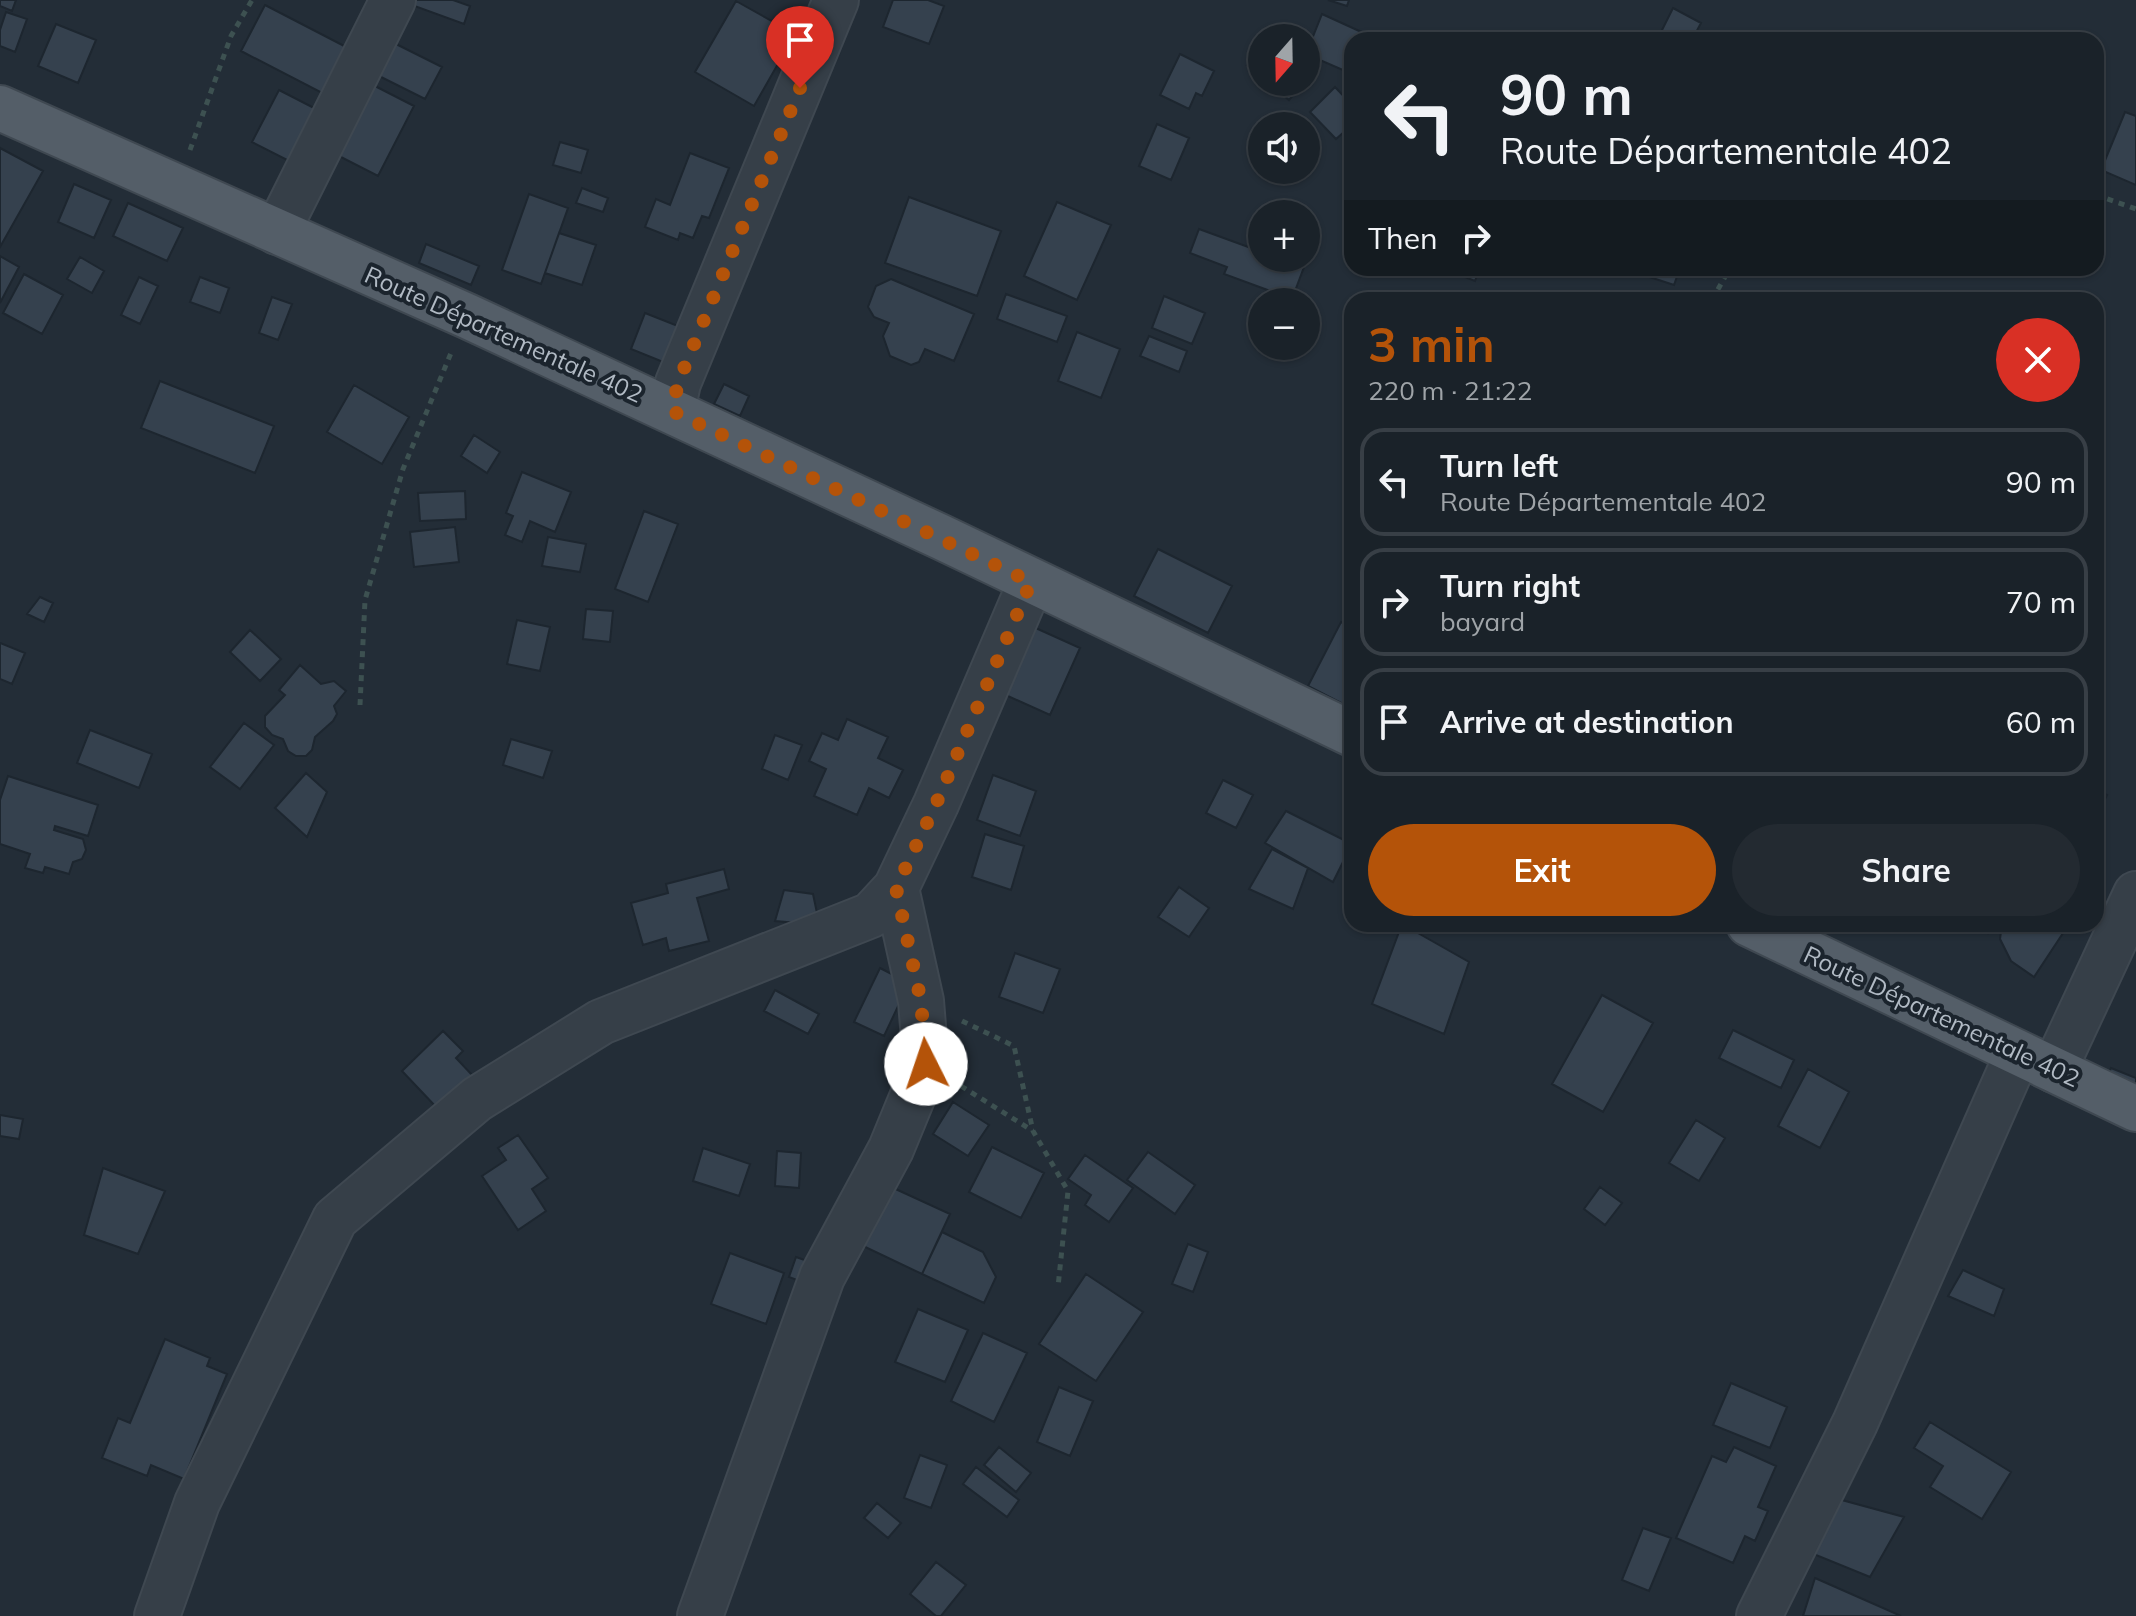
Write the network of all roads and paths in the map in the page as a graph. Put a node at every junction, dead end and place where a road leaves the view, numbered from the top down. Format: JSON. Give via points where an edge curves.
{"nodes":[{"id":1,"x":252,"y":0,"type":"edge"},
{"id":2,"x":393,"y":0,"type":"edge"},
{"id":3,"x":836,"y":0,"type":"edge"},
{"id":4,"x":0,"y":108,"type":"edge"},
{"id":5,"x":177,"y":188,"type":"junction"},
{"id":6,"x":2104,"y":198,"type":"edge"},
{"id":7,"x":2136,"y":209,"type":"edge"},
{"id":8,"x":277,"y":232,"type":"junction"},
{"id":9,"x":467,"y":316,"type":"junction"},
{"id":10,"x":672,"y":411,"type":"junction"},
{"id":11,"x":1031,"y":582,"type":"junction"},
{"id":12,"x":360,"y":705,"type":"dead end"},
{"id":13,"x":1344,"y":730,"type":"edge"},
{"id":14,"x":896,"y":888,"type":"junction"},
{"id":15,"x":2136,"y":894,"type":"edge"},
{"id":16,"x":1766,"y":932,"type":"edge"},
{"id":17,"x":921,"y":1001,"type":"junction"},
{"id":18,"x":2036,"y":1061,"type":"junction"},
{"id":19,"x":926,"y":1064,"type":"junction"},
{"id":20,"x":2136,"y":1109,"type":"edge"},
{"id":21,"x":1033,"y":1131,"type":"junction"},
{"id":22,"x":1058,"y":1287,"type":"dead end"},
{"id":23,"x":157,"y":1616,"type":"edge"},
{"id":24,"x":700,"y":1616,"type":"edge"},
{"id":25,"x":1759,"y":1616,"type":"edge"}],
"edges":[{"from":1,"to":5,"type":"path","via":[[231,36]]},
{"from":2,"to":8,"type":"street"},
{"from":3,"to":10,"type":"street","via":[[678,383]]},
{"from":4,"to":5,"type":"main road","name":"Route Départementale 402"},
{"from":5,"to":8,"type":"main road","name":"Route Départementale 402"},
{"from":6,"to":7,"type":"path"},
{"from":8,"to":9,"type":"main road","name":"Route Départementale 402"},
{"from":9,"to":10,"type":"main road","name":"Route Départementale 402"},
{"from":9,"to":12,"type":"path","via":[[403,469],[365,600]]},
{"from":10,"to":11,"type":"main road","name":"Route Départementale 402"},
{"from":11,"to":13,"type":"main road","name":"Route Départementale 402"},
{"from":11,"to":14,"type":"street"},
{"from":14,"to":17,"type":"street"},
{"from":14,"to":23,"type":"street","via":[[871,915],[601,1022],[477,1099],[335,1219],[197,1503]]},
{"from":15,"to":18,"type":"street"},
{"from":16,"to":18,"type":"main road","name":"Route Départementale 402"},
{"from":17,"to":19,"type":"street"},
{"from":17,"to":21,"type":"path","via":[[1014,1046]]},
{"from":18,"to":20,"type":"main road","name":"Route Départementale 402"},
{"from":18,"to":25,"type":"street"},
{"from":19,"to":21,"type":"path"},
{"from":19,"to":24,"type":"street","via":[[891,1149],[822,1277]]},
{"from":21,"to":22,"type":"path","via":[[1068,1191]]}]}
